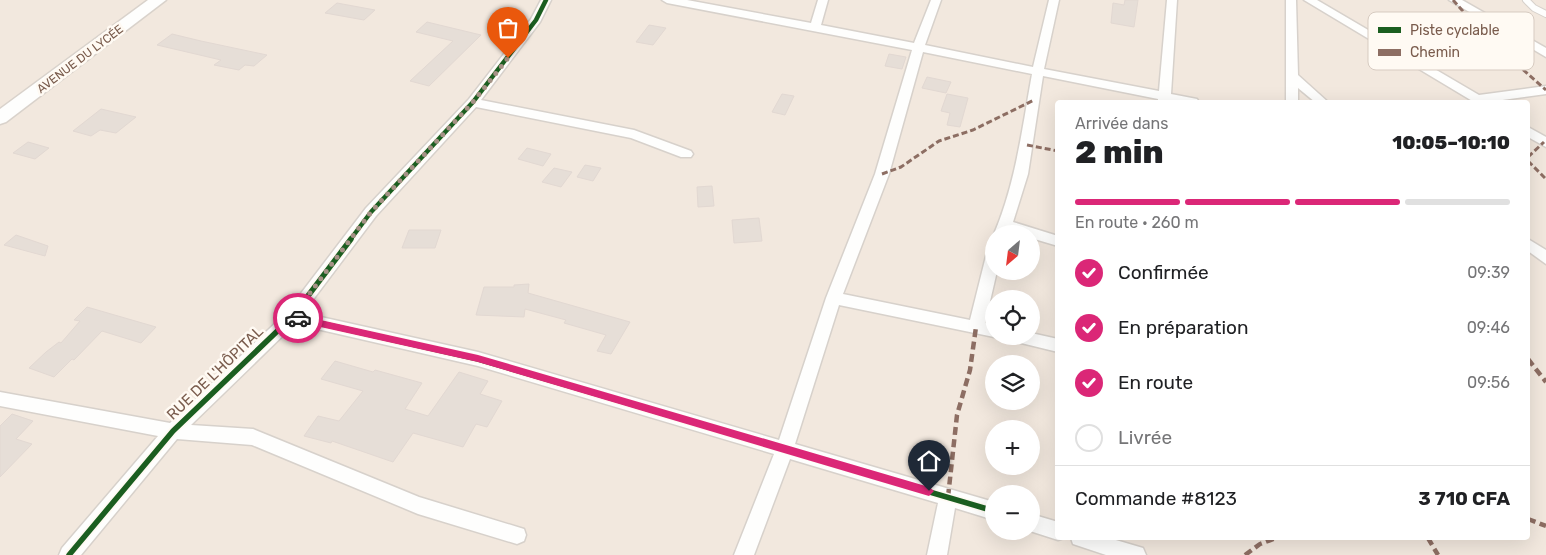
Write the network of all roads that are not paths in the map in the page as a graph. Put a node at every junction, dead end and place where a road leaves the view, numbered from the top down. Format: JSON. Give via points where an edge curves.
{"nodes":[{"id":1,"x":158,"y":0,"type":"edge"},
{"id":2,"x":546,"y":0,"type":"edge"},
{"id":3,"x":667,"y":0,"type":"edge"},
{"id":4,"x":823,"y":0,"type":"edge"},
{"id":5,"x":936,"y":0,"type":"edge"},
{"id":6,"x":1054,"y":0,"type":"edge"},
{"id":7,"x":1172,"y":0,"type":"edge"},
{"id":8,"x":1292,"y":0,"type":"edge"},
{"id":9,"x":1309,"y":0,"type":"edge"},
{"id":10,"x":1454,"y":0,"type":"edge"},
{"id":11,"x":1526,"y":0,"type":"edge"},
{"id":12,"x":1475,"y":12,"type":"edge"},
{"id":13,"x":1546,"y":14,"type":"edge"},
{"id":14,"x":815,"y":27,"type":"junction"},
{"id":15,"x":1368,"y":35,"type":"edge"},
{"id":16,"x":1534,"y":46,"type":"edge"},
{"id":17,"x":918,"y":48,"type":"junction"},
{"id":18,"x":1546,"y":53,"type":"edge"},
{"id":19,"x":1427,"y":70,"type":"edge"},
{"id":20,"x":1038,"y":71,"type":"junction"},
{"id":21,"x":1292,"y":76,"type":"junction"},
{"id":22,"x":1546,"y":90,"type":"edge"},
{"id":23,"x":1164,"y":100,"type":"edge"},
{"id":24,"x":1292,"y":100,"type":"edge"},
{"id":25,"x":1320,"y":100,"type":"edge"},
{"id":26,"x":1477,"y":100,"type":"edge"},
{"id":27,"x":1485,"y":100,"type":"edge"},
{"id":28,"x":473,"y":102,"type":"junction"},
{"id":29,"x":0,"y":118,"type":"edge"},
{"id":30,"x":1530,"y":133,"type":"edge"},
{"id":31,"x":1546,"y":143,"type":"edge"},
{"id":32,"x":686,"y":154,"type":"dead end"},
{"id":33,"x":1005,"y":225,"type":"edge"},
{"id":34,"x":1040,"y":238,"type":"edge"},
{"id":35,"x":1055,"y":241,"type":"edge"},
{"id":36,"x":1530,"y":246,"type":"edge"},
{"id":37,"x":1546,"y":258,"type":"edge"},
{"id":38,"x":987,"y":280,"type":"edge"},
{"id":39,"x":834,"y":298,"type":"junction"},
{"id":40,"x":292,"y":317,"type":"junction"},
{"id":41,"x":976,"y":327,"type":"junction"},
{"id":42,"x":985,"y":329,"type":"edge"},
{"id":43,"x":1040,"y":342,"type":"edge"},
{"id":44,"x":1055,"y":345,"type":"edge"},
{"id":45,"x":0,"y":399,"type":"edge"},
{"id":46,"x":173,"y":431,"type":"junction"},
{"id":47,"x":784,"y":450,"type":"junction"},
{"id":48,"x":948,"y":496,"type":"junction"},
{"id":49,"x":985,"y":508,"type":"edge"},
{"id":50,"x":1040,"y":525,"type":"edge"},
{"id":51,"x":1055,"y":530,"type":"edge"},
{"id":52,"x":517,"y":535,"type":"dead end"},
{"id":53,"x":1087,"y":540,"type":"edge"},
{"id":54,"x":69,"y":555,"type":"edge"},
{"id":55,"x":744,"y":555,"type":"edge"},
{"id":56,"x":937,"y":555,"type":"edge"},
{"id":57,"x":1136,"y":555,"type":"edge"}],
"edges":[{"from":1,"to":29,"type":"main road","name":"AVENUE DU LYCÉE"},
{"from":2,"to":28,"type":"street","name":"RUE DE L'HÔPITAL","via":[[536,20]]},
{"from":3,"to":14,"type":"street"},
{"from":4,"to":14,"type":"street"},
{"from":5,"to":17,"type":"street"},
{"from":6,"to":20,"type":"street"},
{"from":7,"to":23,"type":"street"},
{"from":8,"to":21,"type":"street"},
{"from":9,"to":15,"type":"street"},
{"from":10,"to":12,"type":"street"},
{"from":11,"to":13,"type":"lane"},
{"from":14,"to":17,"type":"street"},
{"from":16,"to":18,"type":"street"},
{"from":17,"to":20,"type":"street"},
{"from":17,"to":39,"type":"street","via":[[882,174]]},
{"from":19,"to":26,"type":"street"},
{"from":20,"to":23,"type":"street"},
{"from":20,"to":33,"type":"street","via":[[1017,194]]},
{"from":21,"to":24,"type":"street"},
{"from":21,"to":25,"type":"street"},
{"from":22,"to":27,"type":"street"},
{"from":28,"to":32,"type":"street","via":[[634,134]]},
{"from":28,"to":40,"type":"street","name":"RUE DE L'HÔPITAL","via":[[371,212]]},
{"from":30,"to":31,"type":"street"},
{"from":34,"to":35,"type":"street"},
{"from":36,"to":37,"type":"street"},
{"from":38,"to":41,"type":"street"},
{"from":39,"to":41,"type":"street"},
{"from":39,"to":47,"type":"street"},
{"from":40,"to":46,"type":"street","name":"RUE DE L'HÔPITAL"},
{"from":40,"to":47,"type":"street","via":[[478,359]]},
{"from":41,"to":42,"type":"street"},
{"from":43,"to":44,"type":"street"},
{"from":45,"to":46,"type":"street"},
{"from":46,"to":52,"type":"street","via":[[253,437],[418,505]]},
{"from":46,"to":54,"type":"street","name":"RUE DE L'HÔPITAL"},
{"from":47,"to":48,"type":"street"},
{"from":47,"to":55,"type":"street"},
{"from":48,"to":49,"type":"street"},
{"from":48,"to":56,"type":"street"},
{"from":50,"to":51,"type":"street"},
{"from":53,"to":57,"type":"street"}]}
